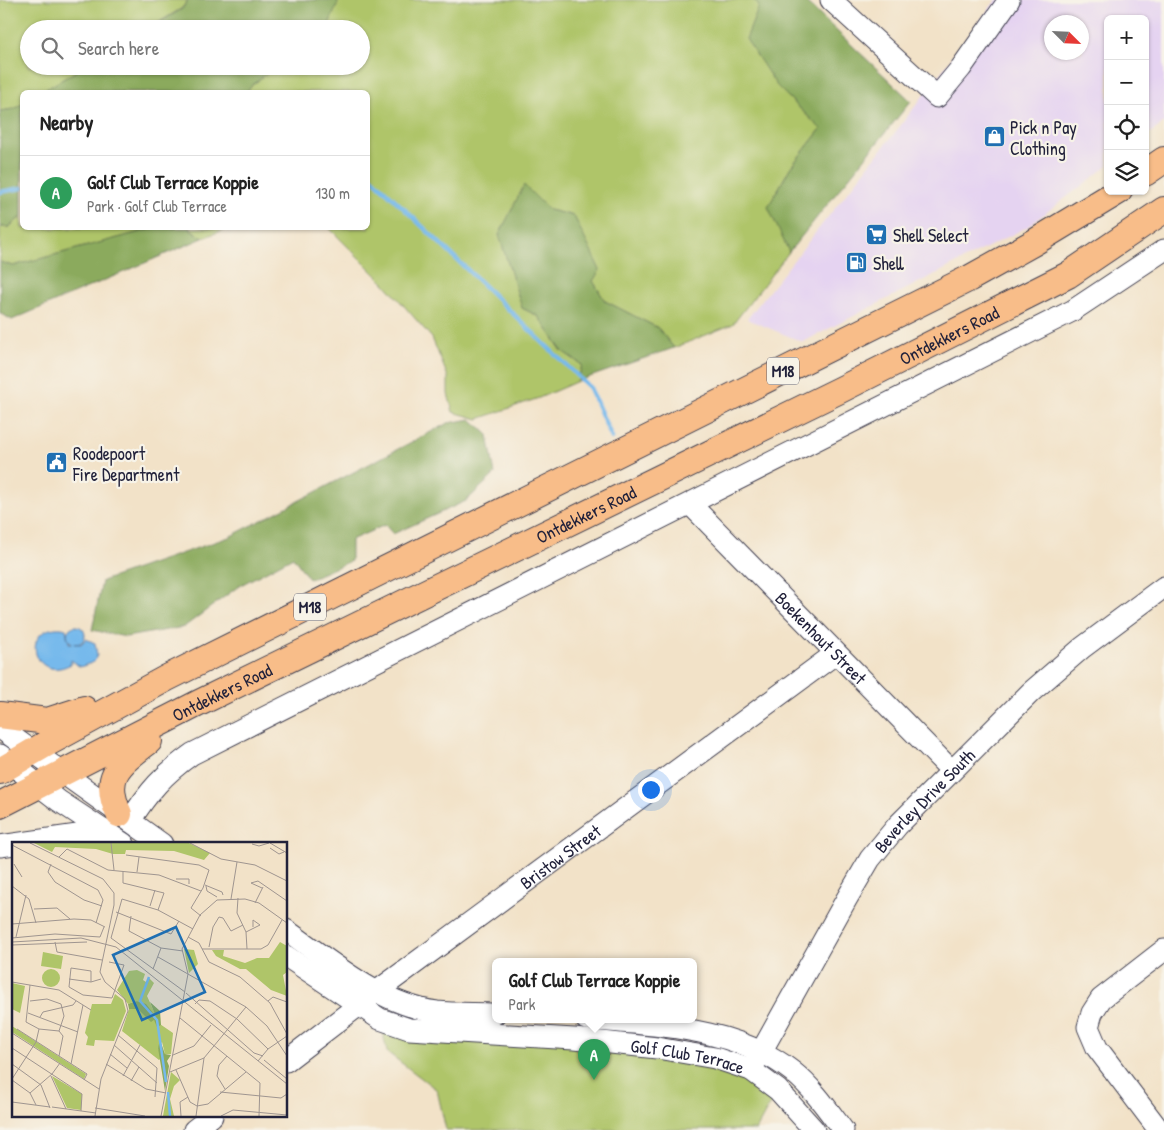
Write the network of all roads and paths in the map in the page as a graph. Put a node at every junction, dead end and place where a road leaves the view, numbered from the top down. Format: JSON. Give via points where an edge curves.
{"nodes":[{"id":1,"x":831,"y":0,"type":"edge"},
{"id":2,"x":1009,"y":0,"type":"edge"},
{"id":3,"x":1164,"y":160,"type":"edge"},
{"id":4,"x":1149,"y":170,"type":"edge"},
{"id":5,"x":1112,"y":195,"type":"edge"},
{"id":6,"x":1159,"y":215,"type":"edge"},
{"id":7,"x":1164,"y":250,"type":"edge"},
{"id":8,"x":691,"y":504,"type":"junction"},
{"id":9,"x":1164,"y":587,"type":"edge"},
{"id":10,"x":835,"y":654,"type":"junction"},
{"id":11,"x":167,"y":678,"type":"junction"},
{"id":12,"x":199,"y":703,"type":"junction"},
{"id":13,"x":0,"y":715,"type":"edge"},
{"id":14,"x":0,"y":728,"type":"edge"},
{"id":15,"x":12,"y":761,"type":"edge"},
{"id":16,"x":951,"y":770,"type":"junction"},
{"id":17,"x":51,"y":778,"type":"junction"},
{"id":18,"x":0,"y":805,"type":"edge"},
{"id":19,"x":118,"y":822,"type":"junction"},
{"id":20,"x":20,"y":842,"type":"edge"},
{"id":21,"x":123,"y":842,"type":"edge"},
{"id":22,"x":158,"y":842,"type":"edge"},
{"id":23,"x":288,"y":932,"type":"edge"},
{"id":24,"x":1164,"y":950,"type":"edge"},
{"id":25,"x":288,"y":957,"type":"edge"},
{"id":26,"x":368,"y":999,"type":"junction"},
{"id":27,"x":492,"y":1014,"type":"edge"},
{"id":28,"x":622,"y":1023,"type":"edge"},
{"id":29,"x":288,"y":1059,"type":"edge"},
{"id":30,"x":756,"y":1062,"type":"junction"},
{"id":31,"x":209,"y":1118,"type":"edge"},
{"id":32,"x":194,"y":1130,"type":"edge"},
{"id":33,"x":814,"y":1130,"type":"edge"},
{"id":34,"x":843,"y":1130,"type":"edge"},
{"id":35,"x":1159,"y":1130,"type":"edge"}],
"edges":[{"from":1,"to":2,"type":"street","via":[[937,97]]},
{"from":3,"to":4,"type":"main road"},
{"from":5,"to":11,"type":"main road","name":"Ontdekkers Road","number":"M18","via":[[970,278]]},
{"from":6,"to":12,"type":"main road","name":"Ontdekkers Road","number":"M18","via":[[1059,280]]},
{"from":7,"to":8,"type":"street","name":"Ontdekkers Road","via":[[1072,311]]},
{"from":8,"to":10,"type":"street","name":"Boekenhout Street"},
{"from":8,"to":19,"type":"street","name":"Ontdekkers Road","via":[[192,754],[171,768]]},
{"from":9,"to":16,"type":"street","name":"Beverley Drive South","via":[[1082,648],[1031,692]]},
{"from":10,"to":16,"type":"street","name":"Boekenhout Street"},
{"from":10,"to":26,"type":"street","name":"Bristow Street"},
{"from":11,"to":13,"type":"main road","via":[[61,718],[47,721]]},
{"from":11,"to":15,"type":"main road","name":"Ontdekkers Road","number":"M18"},
{"from":12,"to":17,"type":"main road","name":"Ontdekkers Road","number":"M18"},
{"from":12,"to":19,"type":"main road","via":[[118,767],[111,781]]},
{"from":14,"to":15,"type":"street"},
{"from":15,"to":17,"type":"street"},
{"from":16,"to":30,"type":"street","name":"Beverley Drive South","via":[[870,859]]},
{"from":17,"to":18,"type":"main road","name":"Ontdekkers Road","number":"M18"},
{"from":17,"to":19,"type":"street"},
{"from":19,"to":20,"type":"street"},
{"from":19,"to":21,"type":"street"},
{"from":19,"to":22,"type":"street"},
{"from":23,"to":26,"type":"street","name":"Golf Club Terrace"},
{"from":24,"to":35,"type":"street","via":[[1101,999],[1088,1026],[1097,1048]]},
{"from":25,"to":26,"type":"street","name":"Golf Club Terrace"},
{"from":26,"to":27,"type":"street","name":"Golf Club Terrace","via":[[437,1012]]},
{"from":26,"to":29,"type":"street","name":"Bristow Street"},
{"from":26,"to":30,"type":"street","name":"Golf Club Terrace","via":[[380,1019],[409,1029],[574,1039]]},
{"from":28,"to":30,"type":"street","name":"Golf Club Terrace","via":[[724,1037]]},
{"from":30,"to":33,"type":"street","name":"Golf Club Terrace"},
{"from":30,"to":34,"type":"street","name":"Golf Club Terrace","via":[[794,1073]]},
{"from":31,"to":32,"type":"street"}]}
